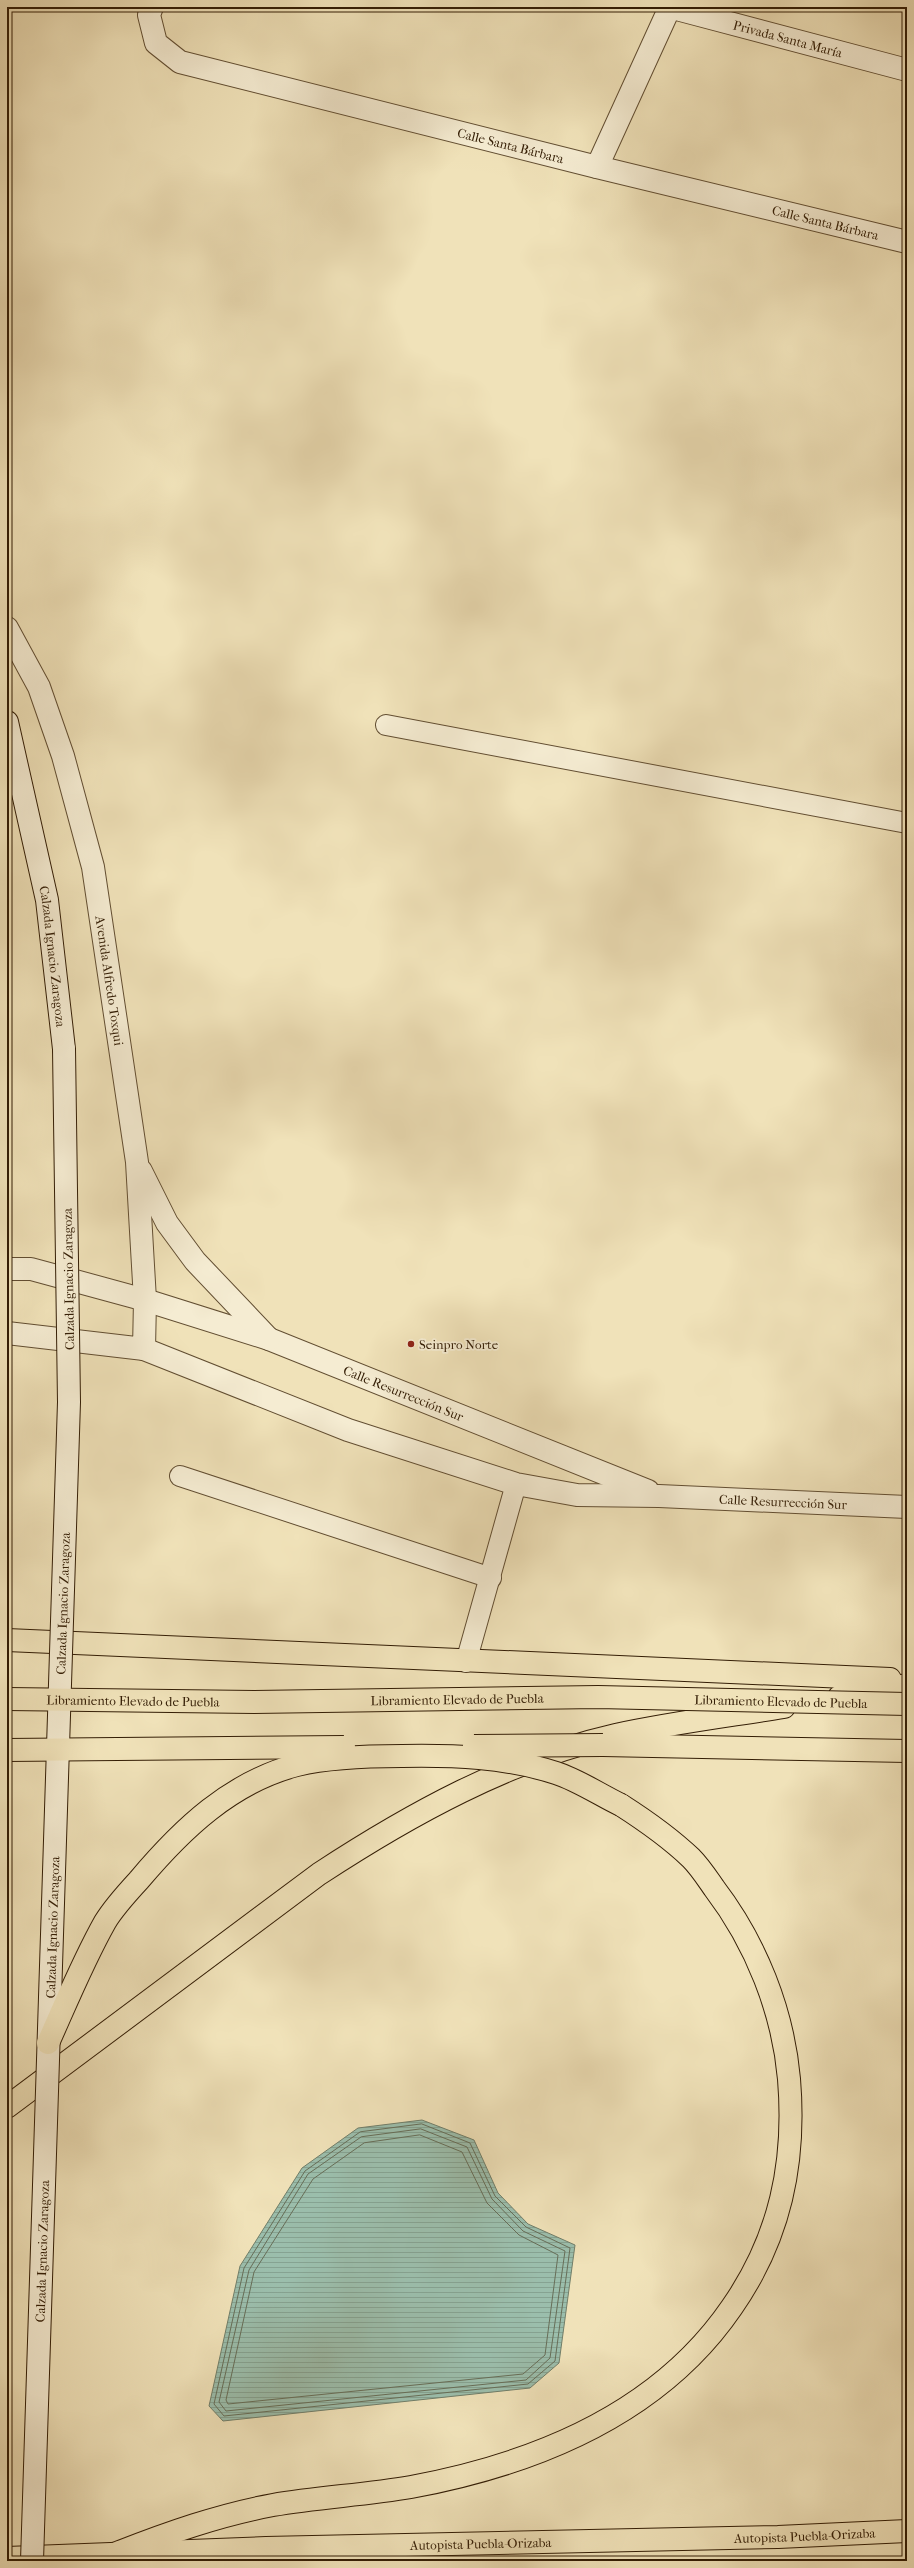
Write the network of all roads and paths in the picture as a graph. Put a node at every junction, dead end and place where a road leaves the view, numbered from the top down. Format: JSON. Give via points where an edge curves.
{"nodes":[{"id":1,"x":152,"y":7,"type":"edge"},
{"id":2,"x":670,"y":7,"type":"edge"},
{"id":3,"x":907,"y":70,"type":"edge"},
{"id":4,"x":597,"y":167,"type":"junction"},
{"id":5,"x":907,"y":242,"type":"edge"},
{"id":6,"x":7,"y":628,"type":"edge"},
{"id":7,"x":7,"y":722,"type":"edge"},
{"id":8,"x":386,"y":725,"type":"dead end"},
{"id":9,"x":907,"y":823,"type":"edge"},
{"id":10,"x":137,"y":1162,"type":"junction"},
{"id":11,"x":7,"y":1269,"type":"edge"},
{"id":12,"x":144,"y":1300,"type":"junction"},
{"id":13,"x":7,"y":1333,"type":"edge"},
{"id":14,"x":269,"y":1338,"type":"junction"},
{"id":15,"x":144,"y":1349,"type":"junction"},
{"id":16,"x":180,"y":1476,"type":"dead end"},
{"id":17,"x":516,"y":1484,"type":"junction"},
{"id":18,"x":659,"y":1496,"type":"junction"},
{"id":19,"x":907,"y":1507,"type":"edge"},
{"id":20,"x":491,"y":1578,"type":"junction"},
{"id":21,"x":7,"y":1640,"type":"edge"},
{"id":22,"x":466,"y":1662,"type":"junction"},
{"id":23,"x":907,"y":1680,"type":"edge"},
{"id":24,"x":907,"y":1685,"type":"edge"},
{"id":25,"x":7,"y":1699,"type":"edge"},
{"id":26,"x":907,"y":1704,"type":"edge"},
{"id":27,"x":7,"y":1750,"type":"edge"},
{"id":28,"x":907,"y":1751,"type":"edge"},
{"id":29,"x":48,"y":2044,"type":"junction"},
{"id":30,"x":7,"y":2107,"type":"edge"},
{"id":31,"x":907,"y":2531,"type":"edge"},
{"id":32,"x":117,"y":2554,"type":"junction"},
{"id":33,"x":7,"y":2558,"type":"edge"},
{"id":34,"x":32,"y":2561,"type":"edge"}],
"edges":[{"from":1,"to":4,"type":"street","name":"Calle Santa Bárbara","via":[[149,15],[156,43],[180,62]]},
{"from":2,"to":3,"type":"street","name":"Privada Santa María"},
{"from":2,"to":4,"type":"street"},
{"from":4,"to":5,"type":"street","name":"Calle Santa Bárbara"},
{"from":6,"to":10,"type":"street","name":"Avenida Alfredo Toxqui","via":[[41,694],[63,756],[94,867]]},
{"from":7,"to":29,"type":"street","name":"Calzada Ignacio Zaragoza","bridge":true,"via":[[47,900],[64,1049],[69,1402]]},
{"from":8,"to":9,"type":"lane"},
{"from":10,"to":12,"type":"street","name":"Avenida Alfredo Toxqui"},
{"from":10,"to":14,"type":"street","via":[[167,1223],[195,1261]]},
{"from":11,"to":12,"type":"street","name":"Calle Resurrección Sur","via":[[31,1269]]},
{"from":12,"to":14,"type":"street","name":"Calle Resurrección Sur"},
{"from":12,"to":15,"type":"street","name":"Avenida Alfredo Toxqui"},
{"from":13,"to":15,"type":"street","name":"Calle Resurrección Sur"},
{"from":14,"to":18,"type":"street","name":"Calle Resurrección Sur"},
{"from":15,"to":17,"type":"street","name":"Calle Resurrección Sur","via":[[348,1430]]},
{"from":16,"to":20,"type":"lane"},
{"from":17,"to":18,"type":"street","name":"Calle Resurrección Sur","via":[[577,1495]]},
{"from":17,"to":20,"type":"lane"},
{"from":18,"to":19,"type":"street","name":"Calle Resurrección Sur"},
{"from":20,"to":22,"type":"lane"},
{"from":21,"to":22,"type":"main road"},
{"from":22,"to":23,"type":"main road"},
{"from":24,"to":30,"type":"main road","via":[[616,1736],[508,1772],[455,1794],[369,1841],[319,1874]]},
{"from":25,"to":26,"type":"main road","name":"Libramiento Elevado de Puebla","bridge":true,"via":[[254,1702],[598,1697]]},
{"from":27,"to":28,"type":"main road","bridge":true,"via":[[603,1745]]},
{"from":29,"to":32,"type":"main road","bridge":true,"via":[[106,1921],[188,1826],[231,1792],[260,1778],[298,1765],[342,1759],[448,1755],[504,1761],[557,1773],[620,1805],[652,1825],[693,1860],[727,1905],[762,1971],[778,2014],[787,2057],[791,2101],[788,2160],[784,2189],[773,2231],[759,2264],[742,2294],[695,2353],[634,2405],[600,2425],[554,2446],[455,2478],[410,2487],[278,2504],[168,2533]]},
{"from":29,"to":34,"type":"street","name":"Calzada Ignacio Zaragoza","bridge":true},
{"from":31,"to":32,"type":"main road","name":"Autopista Puebla-Orizaba","via":[[778,2537],[282,2547]]},
{"from":32,"to":33,"type":"main road","name":"Autopista Puebla-Orizaba"}]}
